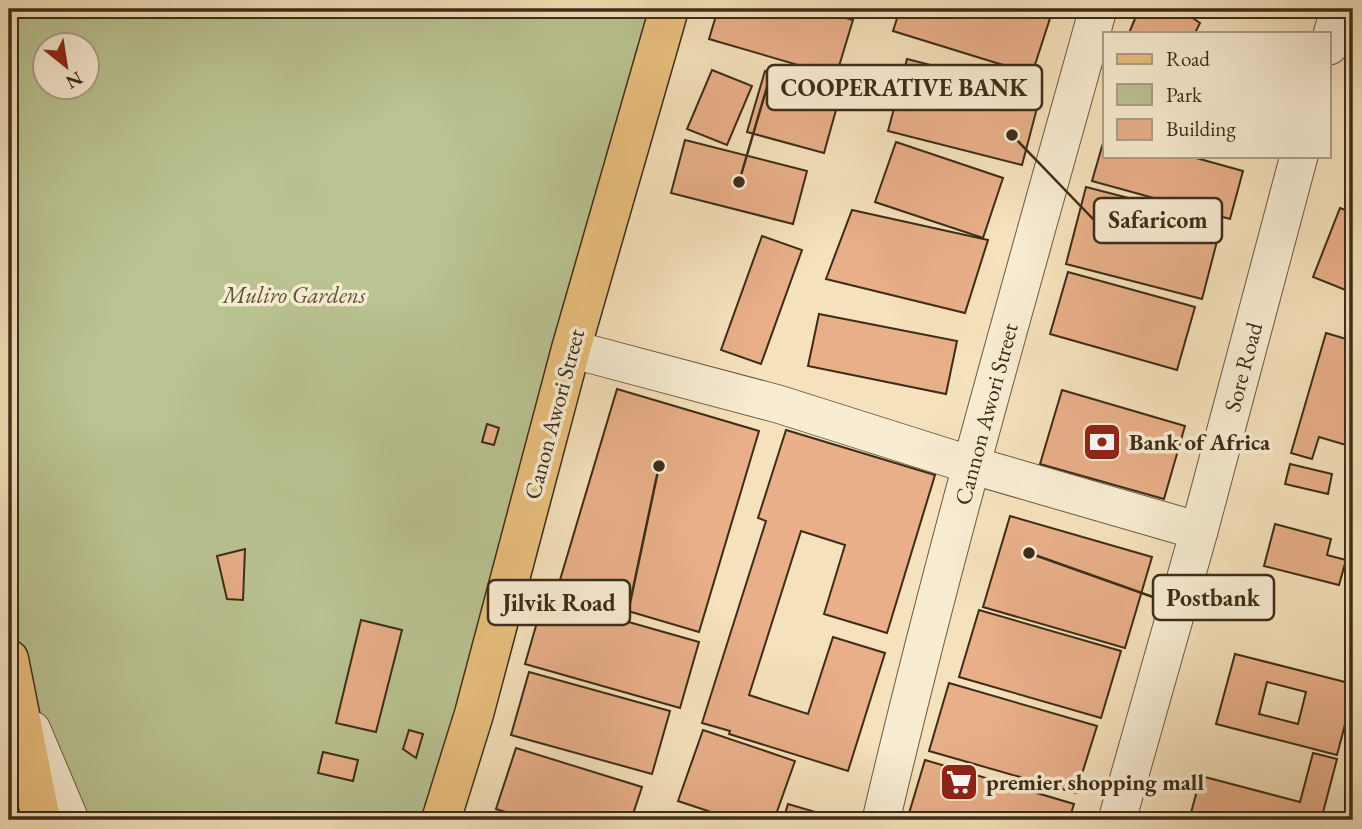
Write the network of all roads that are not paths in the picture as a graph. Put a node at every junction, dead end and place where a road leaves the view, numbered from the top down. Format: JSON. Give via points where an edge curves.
{"nodes":[{"id":1,"x":669,"y":9,"type":"edge"},
{"id":2,"x":1098,"y":9,"type":"edge"},
{"id":3,"x":1339,"y":9,"type":"edge"},
{"id":4,"x":1330,"y":42,"type":"edge"},
{"id":5,"x":1298,"y":158,"type":"edge"},
{"id":6,"x":571,"y":349,"type":"junction"},
{"id":7,"x":971,"y":464,"type":"junction"},
{"id":8,"x":1199,"y":531,"type":"junction"},
{"id":9,"x":11,"y":673,"type":"edge"},
{"id":10,"x":41,"y":820,"type":"edge"},
{"id":11,"x":70,"y":820,"type":"edge"},
{"id":12,"x":441,"y":820,"type":"edge"},
{"id":13,"x":881,"y":820,"type":"edge"},
{"id":14,"x":1117,"y":820,"type":"edge"}],
"edges":[{"from":1,"to":6,"type":"main road","name":"Canon Awori Street"},
{"from":2,"to":7,"type":"street","name":"Cannon Awori Street"},
{"from":3,"to":4,"type":"street"},
{"from":5,"to":8,"type":"street","name":"Sore Road"},
{"from":6,"to":7,"type":"street","via":[[778,404]]},
{"from":6,"to":12,"type":"main road","name":"Canon Awori Street","via":[[474,714]]},
{"from":7,"to":8,"type":"street"},
{"from":7,"to":13,"type":"street","name":"Cannon Awori Street"},
{"from":8,"to":14,"type":"street","name":"Sore Road"},
{"from":9,"to":10,"type":"main road"},
{"from":9,"to":11,"type":"street"}]}
